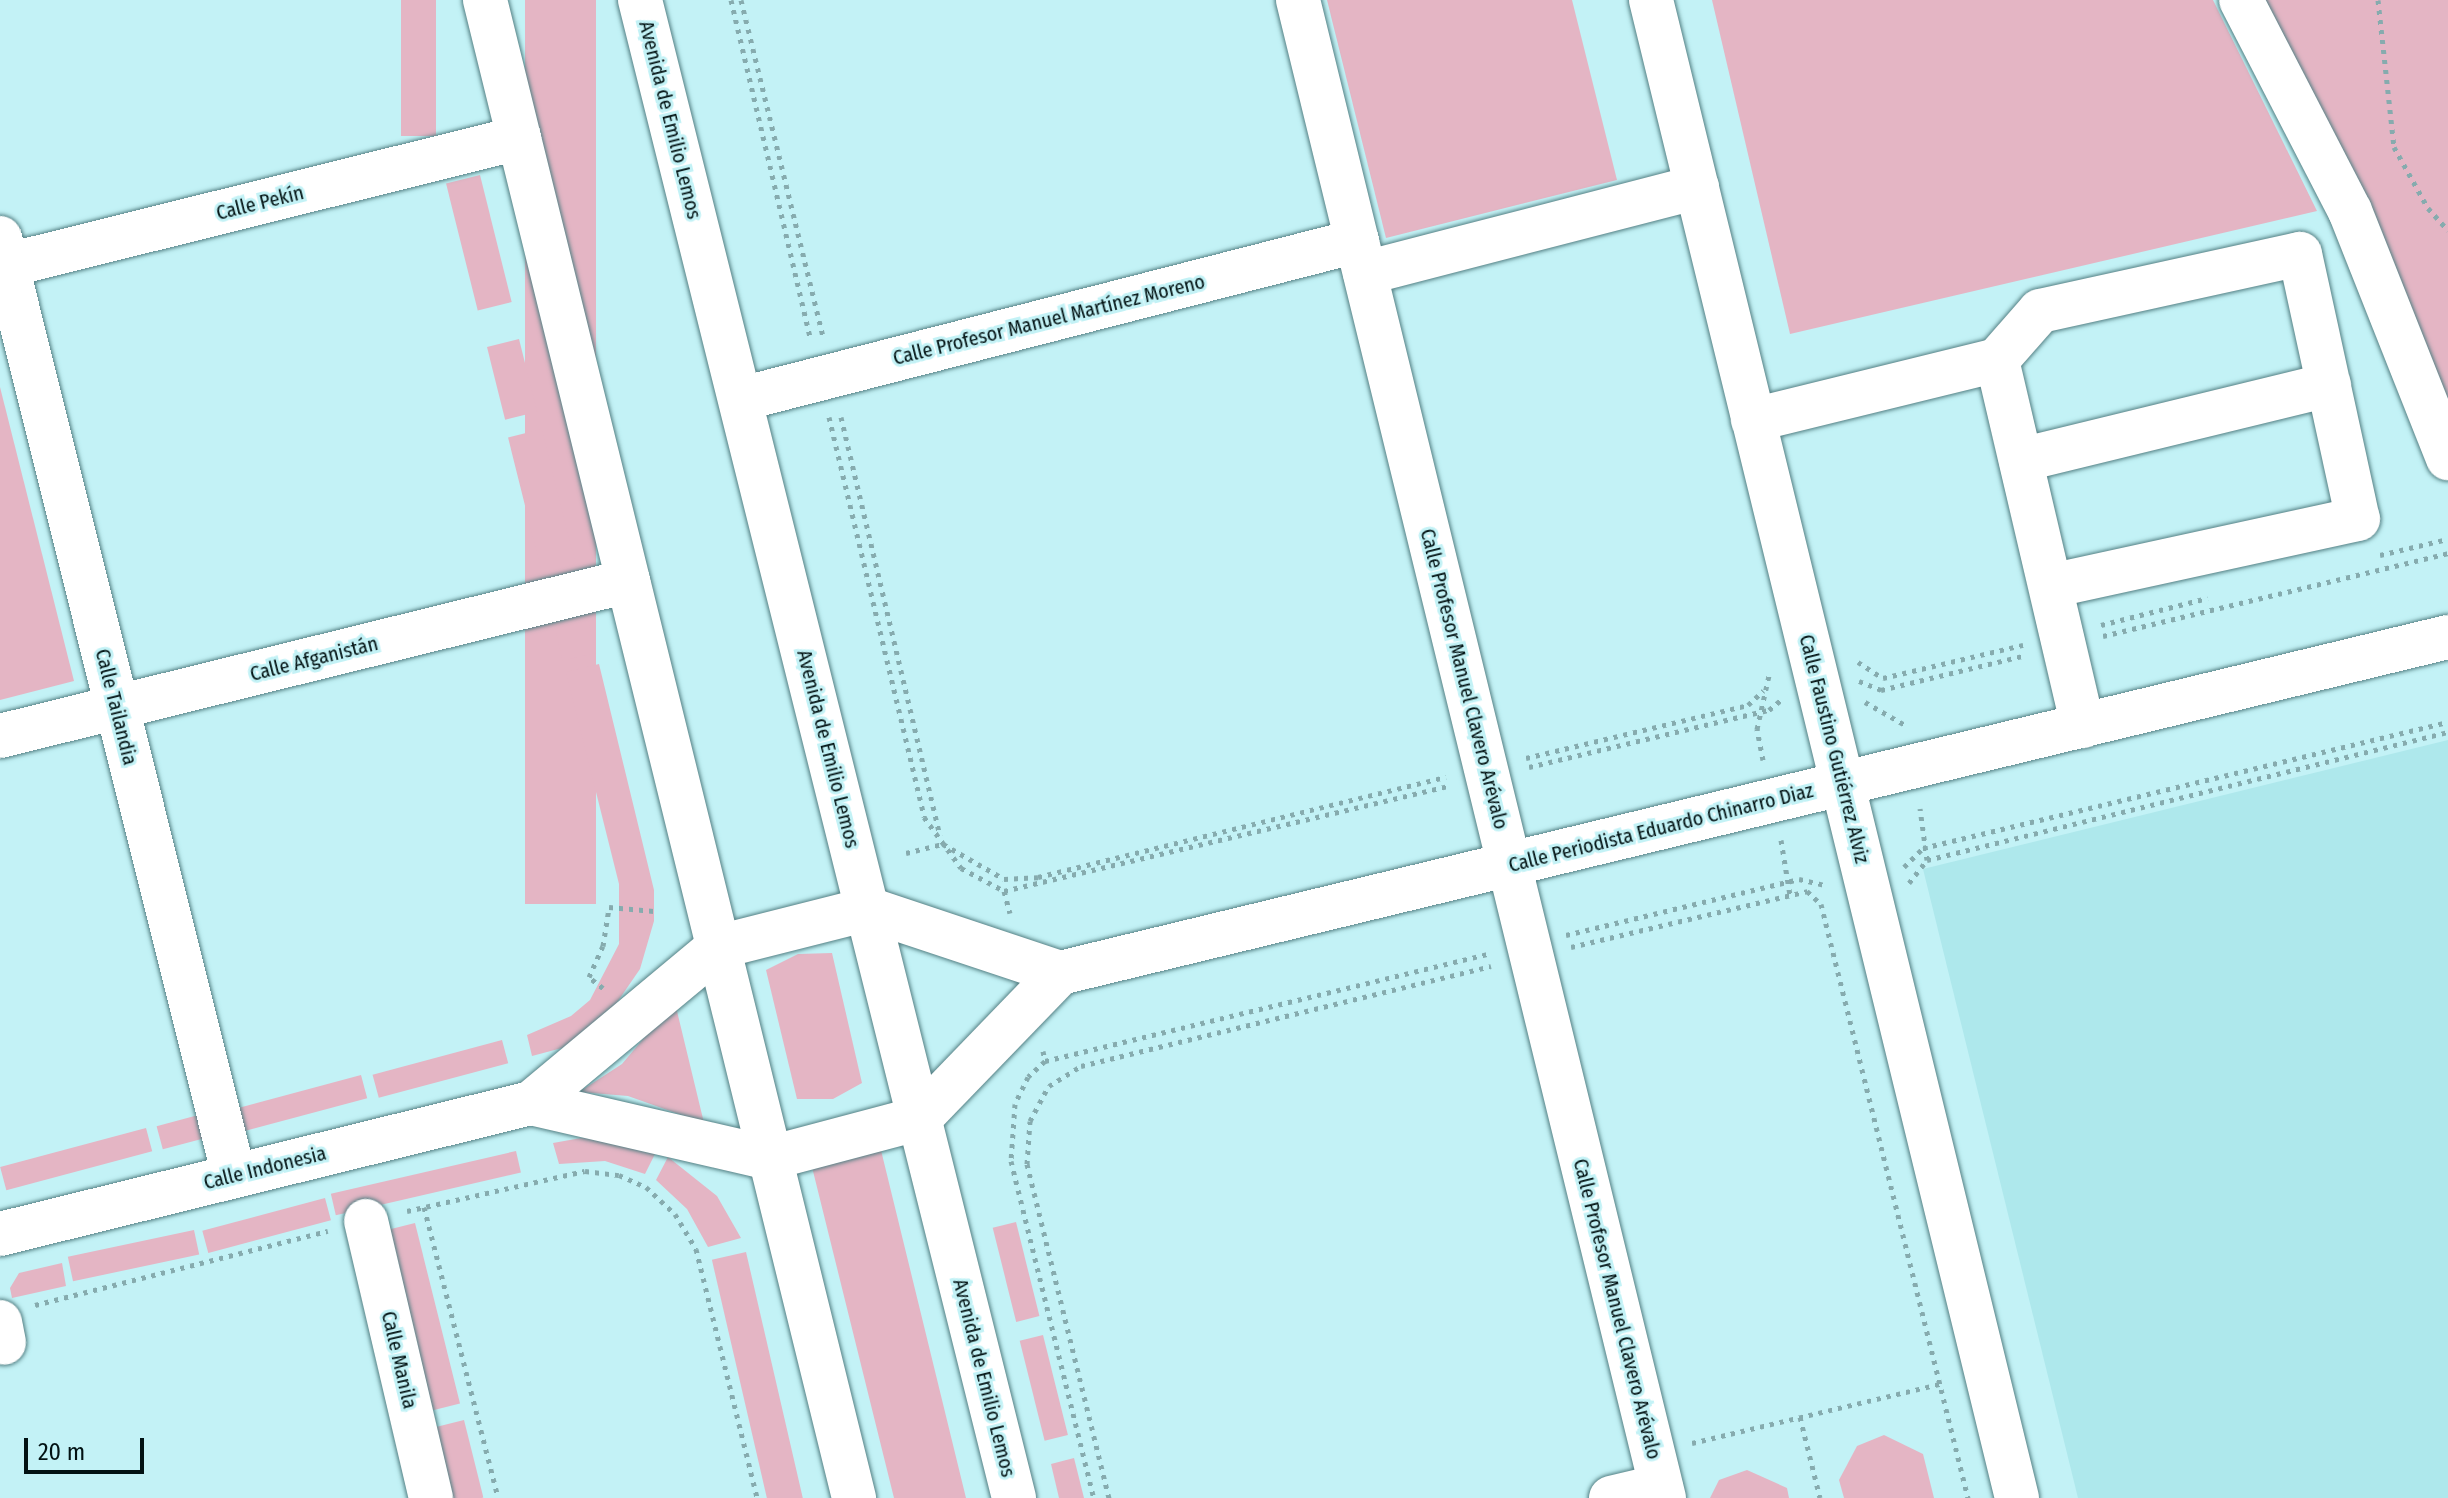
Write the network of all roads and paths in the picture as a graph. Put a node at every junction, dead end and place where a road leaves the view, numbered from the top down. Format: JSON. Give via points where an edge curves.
{"nodes":[{"id":1,"x":485,"y":0,"type":"edge"},
{"id":2,"x":640,"y":0,"type":"edge"},
{"id":3,"x":731,"y":0,"type":"edge"},
{"id":4,"x":741,"y":0,"type":"edge"},
{"id":5,"x":1298,"y":0,"type":"edge"},
{"id":6,"x":1651,"y":0,"type":"edge"},
{"id":7,"x":2241,"y":0,"type":"edge"},
{"id":8,"x":2378,"y":0,"type":"edge"},
{"id":9,"x":519,"y":138,"type":"junction"},
{"id":10,"x":1697,"y":187,"type":"junction"},
{"id":11,"x":2448,"y":230,"type":"edge"},
{"id":12,"x":0,"y":238,"type":"edge"},
{"id":13,"x":1361,"y":257,"type":"junction"},
{"id":14,"x":0,"y":267,"type":"edge"},
{"id":15,"x":1997,"y":360,"type":"junction"},
{"id":16,"x":826,"y":377,"type":"junction"},
{"id":17,"x":2329,"y":385,"type":"junction"},
{"id":18,"x":741,"y":399,"type":"junction"},
{"id":19,"x":1753,"y":420,"type":"junction"},
{"id":20,"x":2448,"y":458,"type":"edge"},
{"id":21,"x":2021,"y":460,"type":"junction"},
{"id":22,"x":2448,"y":553,"type":"edge"},
{"id":23,"x":628,"y":581,"type":"junction"},
{"id":24,"x":2051,"y":586,"type":"junction"},
{"id":25,"x":2448,"y":637,"type":"edge"},
{"id":26,"x":2050,"y":644,"type":"junction"},
{"id":27,"x":1850,"y":655,"type":"dead end"},
{"id":28,"x":1781,"y":665,"type":"dead end"},
{"id":29,"x":1846,"y":675,"type":"dead end"},
{"id":30,"x":1763,"y":691,"type":"junction"},
{"id":31,"x":1786,"y":695,"type":"dead end"},
{"id":32,"x":116,"y":708,"type":"junction"},
{"id":33,"x":1760,"y":713,"type":"junction"},
{"id":34,"x":2448,"y":722,"type":"edge"},
{"id":35,"x":2083,"y":726,"type":"junction"},
{"id":36,"x":2448,"y":732,"type":"edge"},
{"id":37,"x":0,"y":736,"type":"edge"},
{"id":38,"x":1763,"y":760,"type":"dead end"},
{"id":39,"x":1486,"y":772,"type":"junction"},
{"id":40,"x":1842,"y":785,"type":"junction"},
{"id":41,"x":1919,"y":805,"type":"dead end"},
{"id":42,"x":1781,"y":839,"type":"dead end"},
{"id":43,"x":943,"y":844,"type":"junction"},
{"id":44,"x":1923,"y":848,"type":"junction"},
{"id":45,"x":906,"y":853,"type":"dead end"},
{"id":46,"x":1927,"y":860,"type":"junction"},
{"id":47,"x":1509,"y":865,"type":"junction"},
{"id":48,"x":1892,"y":879,"type":"dead end"},
{"id":49,"x":1788,"y":881,"type":"junction"},
{"id":50,"x":1829,"y":886,"type":"dead end"},
{"id":51,"x":1905,"y":889,"type":"dead end"},
{"id":52,"x":1004,"y":891,"type":"junction"},
{"id":53,"x":1790,"y":895,"type":"junction"},
{"id":54,"x":868,"y":909,"type":"junction"},
{"id":55,"x":654,"y":911,"type":"dead end"},
{"id":56,"x":1010,"y":911,"type":"dead end"},
{"id":57,"x":718,"y":947,"type":"junction"},
{"id":58,"x":1530,"y":950,"type":"junction"},
{"id":59,"x":1060,"y":973,"type":"junction"},
{"id":60,"x":609,"y":993,"type":"dead end"},
{"id":61,"x":1040,"y":1038,"type":"dead end"},
{"id":62,"x":1045,"y":1061,"type":"junction"},
{"id":63,"x":531,"y":1103,"type":"junction"},
{"id":64,"x":920,"y":1118,"type":"junction"},
{"id":65,"x":770,"y":1158,"type":"junction"},
{"id":66,"x":234,"y":1176,"type":"junction"},
{"id":67,"x":424,"y":1207,"type":"junction"},
{"id":68,"x":366,"y":1221,"type":"junction"},
{"id":69,"x":0,"y":1234,"type":"edge"},
{"id":70,"x":12,"y":1324,"type":"edge"},
{"id":71,"x":1940,"y":1384,"type":"junction"},
{"id":72,"x":1800,"y":1417,"type":"junction"},
{"id":73,"x":1659,"y":1479,"type":"edge"},
{"id":74,"x":431,"y":1498,"type":"edge"},
{"id":75,"x":498,"y":1498,"type":"edge"},
{"id":76,"x":757,"y":1498,"type":"edge"},
{"id":77,"x":854,"y":1498,"type":"edge"},
{"id":78,"x":1014,"y":1498,"type":"edge"},
{"id":79,"x":1094,"y":1498,"type":"edge"},
{"id":80,"x":1109,"y":1498,"type":"edge"},
{"id":81,"x":1611,"y":1498,"type":"edge"},
{"id":82,"x":1820,"y":1498,"type":"edge"},
{"id":83,"x":1968,"y":1498,"type":"edge"},
{"id":84,"x":2017,"y":1498,"type":"edge"}],
"edges":[{"from":1,"to":9,"type":"street"},
{"from":2,"to":18,"type":"street","name":"Avenida de Emilio Lemos"},
{"from":3,"to":16,"type":"path"},
{"from":4,"to":16,"type":"path"},
{"from":5,"to":13,"type":"street","name":"Calle Profesor Manuel Clavero Arévalo"},
{"from":6,"to":10,"type":"street","name":"Calle Faustino Gutiérrez Alviz"},
{"from":7,"to":20,"type":"street","via":[[2350,211]]},
{"from":8,"to":11,"type":"path","via":[[2394,147],[2428,208]]},
{"from":9,"to":14,"type":"street","name":"Calle Pekín"},
{"from":9,"to":23,"type":"street"},
{"from":10,"to":13,"type":"street","name":"Calle Profesor Manuel Martínez Moreno"},
{"from":10,"to":19,"type":"street","name":"Calle Faustino Gutiérrez Alviz"},
{"from":12,"to":32,"type":"street","name":"Calle Tailandia"},
{"from":13,"to":16,"type":"street","name":"Calle Profesor Manuel Martínez Moreno"},
{"from":13,"to":39,"type":"street","name":"Calle Profesor Manuel Clavero Arévalo"},
{"from":15,"to":17,"type":"street","via":[[2040,311],[2300,254]]},
{"from":15,"to":19,"type":"street"},
{"from":15,"to":21,"type":"street"},
{"from":16,"to":18,"type":"street","name":"Calle Profesor Manuel Martínez Moreno"},
{"from":16,"to":43,"type":"path"},
{"from":16,"to":43,"type":"path","via":[[924,817]]},
{"from":17,"to":21,"type":"street"},
{"from":17,"to":24,"type":"street","via":[[2358,519]]},
{"from":18,"to":54,"type":"street","name":"Avenida de Emilio Lemos"},
{"from":19,"to":40,"type":"street","name":"Calle Faustino Gutiérrez Alviz"},
{"from":21,"to":24,"type":"street"},
{"from":22,"to":26,"type":"path"},
{"from":23,"to":32,"type":"street","name":"Calle Afganistán"},
{"from":23,"to":57,"type":"street"},
{"from":24,"to":26,"type":"street"},
{"from":25,"to":35,"type":"street","name":"Calle Periodista Eduardo Chinarro Diaz"},
{"from":26,"to":27,"type":"path","via":[[1883,678]]},
{"from":26,"to":29,"type":"path","via":[[1881,690]]},
{"from":26,"to":35,"type":"street"},
{"from":28,"to":30,"type":"path","via":[[1771,668]]},
{"from":30,"to":33,"type":"path"},
{"from":30,"to":39,"type":"path","via":[[1748,705]]},
{"from":31,"to":33,"type":"path"},
{"from":32,"to":37,"type":"street","name":"Calle Afganistán"},
{"from":32,"to":66,"type":"street","name":"Calle Tailandia"},
{"from":33,"to":38,"type":"path","via":[[1757,729]]},
{"from":33,"to":39,"type":"path"},
{"from":34,"to":44,"type":"path"},
{"from":35,"to":40,"type":"street","name":"Calle Periodista Eduardo Chinarro Diaz"},
{"from":36,"to":46,"type":"path"},
{"from":39,"to":43,"type":"path","via":[[1038,877],[1004,879]]},
{"from":39,"to":47,"type":"street","name":"Calle Profesor Manuel Clavero Arévalo"},
{"from":39,"to":52,"type":"path"},
{"from":40,"to":47,"type":"street","name":"Calle Periodista Eduardo Chinarro Diaz"},
{"from":40,"to":84,"type":"street","name":"Calle Faustino Gutiérrez Alviz"},
{"from":41,"to":44,"type":"path"},
{"from":42,"to":49,"type":"path"},
{"from":43,"to":45,"type":"path"},
{"from":43,"to":52,"type":"path","via":[[961,868]]},
{"from":44,"to":46,"type":"path"},
{"from":44,"to":48,"type":"path"},
{"from":46,"to":51,"type":"path"},
{"from":47,"to":58,"type":"street","name":"Calle Profesor Manuel Clavero Arévalo"},
{"from":47,"to":59,"type":"street","name":"Calle Periodista Eduardo Chinarro Diaz"},
{"from":49,"to":50,"type":"path"},
{"from":49,"to":53,"type":"path"},
{"from":49,"to":58,"type":"path"},
{"from":52,"to":56,"type":"path"},
{"from":53,"to":58,"type":"path"},
{"from":53,"to":71,"type":"path","via":[[1807,891],[1821,904]]},
{"from":54,"to":57,"type":"street"},
{"from":54,"to":59,"type":"street"},
{"from":54,"to":64,"type":"street","name":"Avenida de Emilio Lemos"},
{"from":55,"to":60,"type":"path","via":[[609,907],[603,946],[589,977]]},
{"from":57,"to":63,"type":"street"},
{"from":57,"to":65,"type":"street"},
{"from":58,"to":62,"type":"path"},
{"from":58,"to":73,"type":"street","name":"Calle Profesor Manuel Clavero Arévalo"},
{"from":58,"to":80,"type":"path","via":[[1081,1066],[1049,1086],[1030,1121],[1027,1164]]},
{"from":59,"to":64,"type":"street"},
{"from":61,"to":62,"type":"path"},
{"from":62,"to":79,"type":"path","via":[[1028,1077],[1015,1104],[1011,1161]]},
{"from":63,"to":65,"type":"street"},
{"from":63,"to":66,"type":"street","name":"Calle Indonesia"},
{"from":64,"to":65,"type":"street"},
{"from":64,"to":78,"type":"street","name":"Avenida de Emilio Lemos"},
{"from":65,"to":77,"type":"street"},
{"from":66,"to":69,"type":"street","name":"Calle Indonesia"},
{"from":67,"to":68,"type":"path"},
{"from":67,"to":75,"type":"path"},
{"from":67,"to":76,"type":"path","via":[[585,1171],[619,1175],[646,1187],[675,1214],[696,1249]]},
{"from":68,"to":70,"type":"path"},
{"from":68,"to":74,"type":"street","name":"Calle Manila"},
{"from":71,"to":72,"type":"path"},
{"from":71,"to":83,"type":"path"},
{"from":72,"to":73,"type":"path"},
{"from":72,"to":82,"type":"path"},
{"from":73,"to":81,"type":"street"}]}
